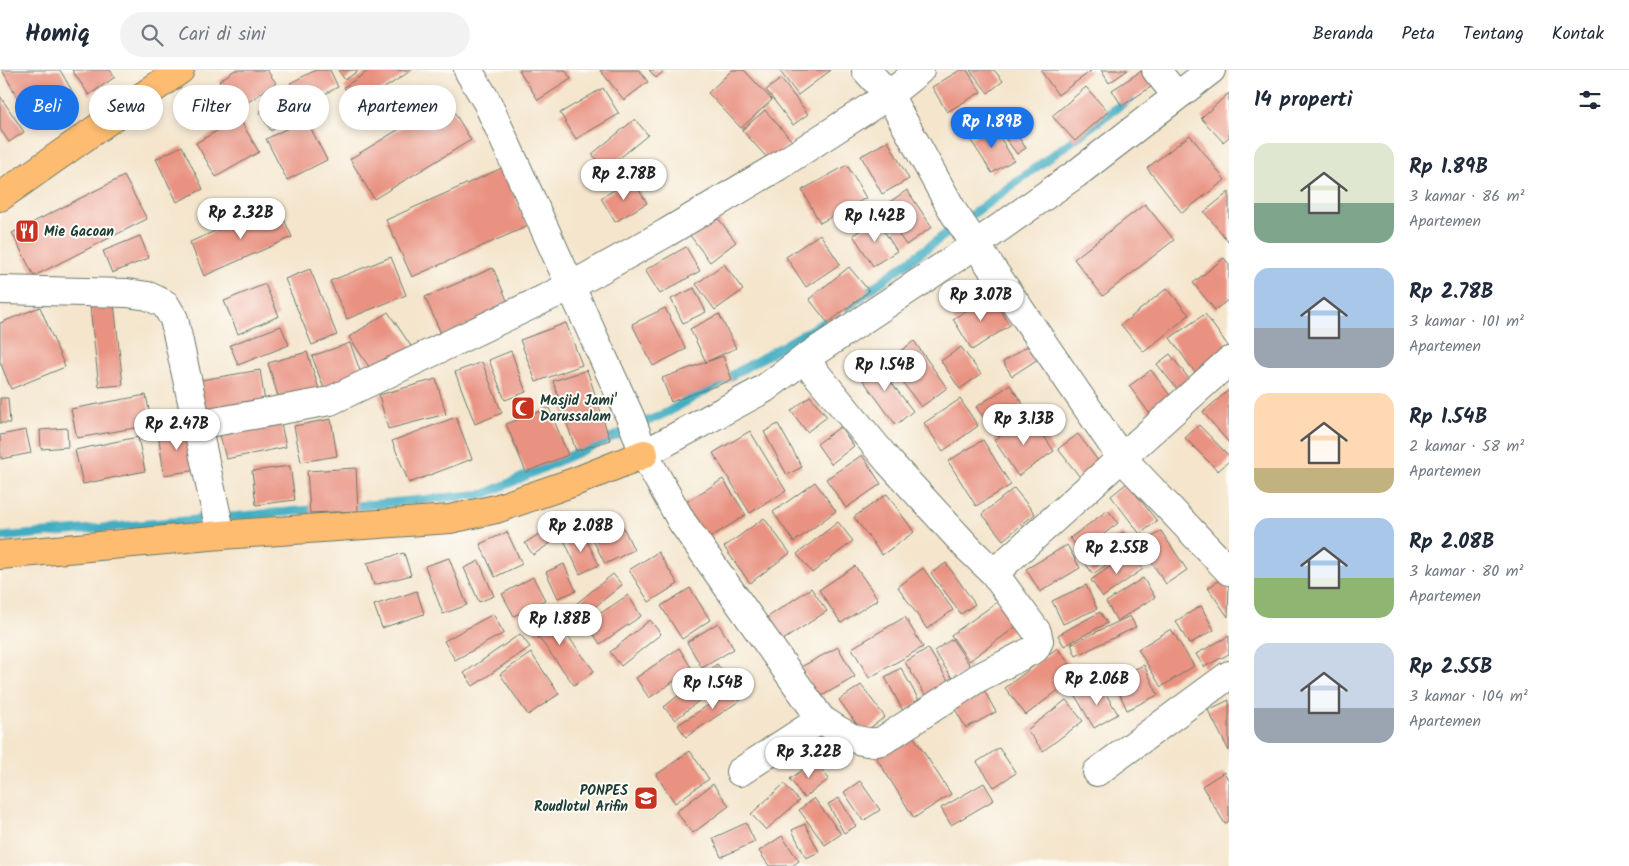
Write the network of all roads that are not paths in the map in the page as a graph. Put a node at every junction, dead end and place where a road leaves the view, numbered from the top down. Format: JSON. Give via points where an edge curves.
{"nodes":[{"id":1,"x":180,"y":70,"type":"edge"},
{"id":2,"x":468,"y":70,"type":"edge"},
{"id":3,"x":866,"y":70,"type":"edge"},
{"id":4,"x":920,"y":70,"type":"edge"},
{"id":5,"x":1211,"y":70,"type":"edge"},
{"id":6,"x":1166,"y":83,"type":"edge"},
{"id":7,"x":889,"y":95,"type":"junction"},
{"id":8,"x":0,"y":196,"type":"edge"},
{"id":9,"x":966,"y":231,"type":"junction"},
{"id":10,"x":571,"y":286,"type":"junction"},
{"id":11,"x":0,"y":290,"type":"edge"},
{"id":12,"x":804,"y":359,"type":"junction"},
{"id":13,"x":1229,"y":361,"type":"edge"},
{"id":14,"x":198,"y":426,"type":"junction"},
{"id":15,"x":638,"y":438,"type":"junction"},
{"id":16,"x":1122,"y":457,"type":"junction"},
{"id":17,"x":221,"y":535,"type":"junction"},
{"id":18,"x":0,"y":556,"type":"edge"},
{"id":19,"x":1229,"y":571,"type":"edge"},
{"id":20,"x":994,"y":573,"type":"junction"},
{"id":21,"x":1229,"y":675,"type":"edge"},
{"id":22,"x":822,"y":719,"type":"junction"},
{"id":23,"x":740,"y":772,"type":"dead end"},
{"id":24,"x":1097,"y":772,"type":"dead end"}],
"edges":[{"from":1,"to":8,"type":"main road"},
{"from":2,"to":10,"type":"street","via":[[487,102]]},
{"from":3,"to":7,"type":"street"},
{"from":4,"to":7,"type":"street"},
{"from":5,"to":6,"type":"street"},
{"from":6,"to":9,"type":"street","via":[[1076,174]]},
{"from":7,"to":9,"type":"street"},
{"from":7,"to":10,"type":"street","via":[[768,172]]},
{"from":9,"to":12,"type":"street"},
{"from":9,"to":16,"type":"street"},
{"from":10,"to":14,"type":"street","via":[[330,401]]},
{"from":10,"to":15,"type":"street"},
{"from":11,"to":14,"type":"street","via":[[127,293],[148,296],[165,304],[174,319]]},
{"from":12,"to":15,"type":"street","via":[[764,389]]},
{"from":12,"to":20,"type":"street","via":[[889,462]]},
{"from":13,"to":16,"type":"street"},
{"from":14,"to":17,"type":"street"},
{"from":15,"to":17,"type":"main road","via":[[577,481],[496,509],[450,519]]},
{"from":15,"to":22,"type":"street","via":[[682,522]]},
{"from":16,"to":19,"type":"street"},
{"from":16,"to":20,"type":"street"},
{"from":17,"to":18,"type":"main road"},
{"from":20,"to":22,"type":"street","via":[[1037,632],[1039,642],[1035,649],[978,678],[882,741],[872,744],[856,740]]},
{"from":21,"to":24,"type":"street"},
{"from":22,"to":23,"type":"street"}]}
